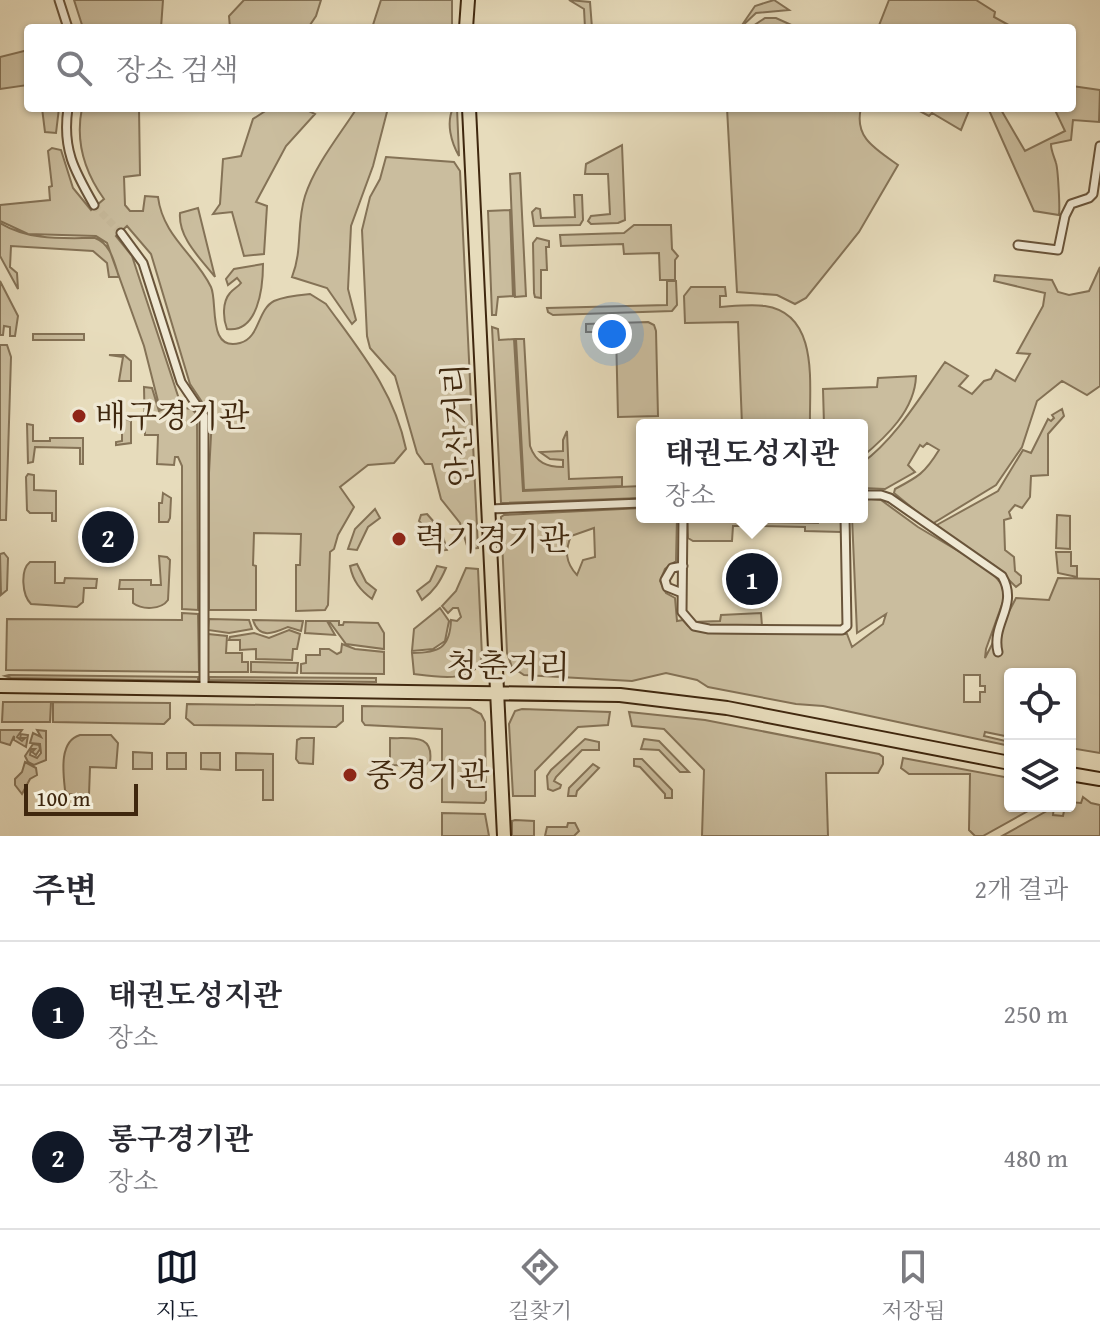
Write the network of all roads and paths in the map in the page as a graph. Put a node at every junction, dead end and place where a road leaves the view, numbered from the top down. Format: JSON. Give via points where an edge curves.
{"nodes":[{"id":1,"x":59,"y":0,"type":"edge"},
{"id":2,"x":468,"y":0,"type":"edge"},
{"id":3,"x":67,"y":24,"type":"edge"},
{"id":4,"x":466,"y":24,"type":"edge"},
{"id":5,"x":68,"y":112,"type":"edge"},
{"id":6,"x":469,"y":112,"type":"edge"},
{"id":7,"x":1100,"y":146,"type":"edge"},
{"id":8,"x":94,"y":205,"type":"tunnel mouth"},
{"id":9,"x":121,"y":233,"type":"tunnel mouth"},
{"id":10,"x":1018,"y":245,"type":"dead end"},
{"id":11,"x":868,"y":495,"type":"edge"},
{"id":12,"x":636,"y":503,"type":"edge"},
{"id":13,"x":488,"y":509,"type":"junction"},
{"id":14,"x":683,"y":523,"type":"edge"},
{"id":15,"x":845,"y":523,"type":"edge"},
{"id":16,"x":683,"y":566,"type":"junction"},
{"id":17,"x":682,"y":593,"type":"junction"},
{"id":18,"x":998,"y":652,"type":"dead end"},
{"id":19,"x":0,"y":686,"type":"edge"},
{"id":20,"x":204,"y":688,"type":"junction"},
{"id":21,"x":496,"y":691,"type":"junction"},
{"id":22,"x":1004,"y":762,"type":"edge"},
{"id":23,"x":1076,"y":775,"type":"edge"},
{"id":24,"x":1100,"y":779,"type":"edge"},
{"id":25,"x":504,"y":836,"type":"edge"}],
"edges":[{"from":1,"to":3,"type":"street"},
{"from":2,"to":4,"type":"main road"},
{"from":5,"to":8,"type":"street","via":[[66,142]]},
{"from":6,"to":13,"type":"main road","name":"안산거리"},
{"from":7,"to":10,"type":"street","via":[[1093,194],[1071,204],[1058,250]]},
{"from":9,"to":20,"type":"street","via":[[143,263],[181,382],[204,416]]},
{"from":11,"to":18,"type":"street","via":[[890,498],[1002,576],[1010,597]]},
{"from":12,"to":13,"type":"street"},
{"from":13,"to":21,"type":"main road","name":"안산거리"},
{"from":14,"to":16,"type":"street"},
{"from":15,"to":17,"type":"street","via":[[847,626],[842,630],[700,627],[682,612]]},
{"from":16,"to":17,"type":"street"},
{"from":16,"to":17,"type":"street","via":[[672,568],[665,580],[667,587]]},
{"from":19,"to":20,"type":"main road","name":"청춘거리"},
{"from":20,"to":21,"type":"main road","name":"청춘거리"},
{"from":21,"to":22,"type":"main road","name":"청춘거리","via":[[689,702]]},
{"from":21,"to":25,"type":"main road","name":"안산거리"},
{"from":23,"to":24,"type":"main road"}]}
